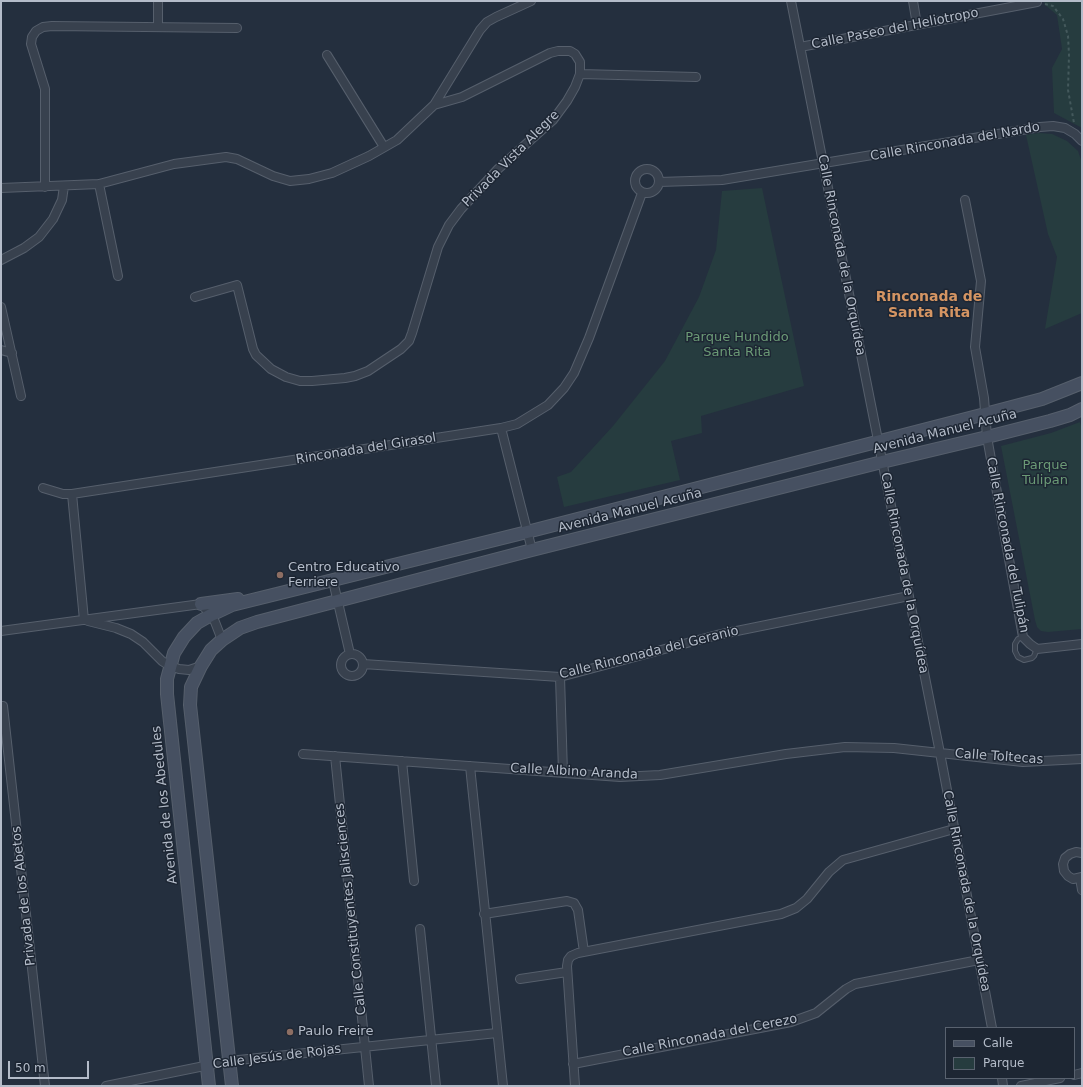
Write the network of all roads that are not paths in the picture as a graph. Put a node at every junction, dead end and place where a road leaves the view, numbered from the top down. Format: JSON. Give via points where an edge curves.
{"nodes":[{"id":1,"x":158,"y":1,"type":"edge"},
{"id":2,"x":531,"y":1,"type":"edge"},
{"id":3,"x":791,"y":1,"type":"edge"},
{"id":4,"x":913,"y":1,"type":"edge"},
{"id":5,"x":1037,"y":2,"type":"edge"},
{"id":6,"x":918,"y":25,"type":"junction"},
{"id":7,"x":158,"y":27,"type":"junction"},
{"id":8,"x":237,"y":28,"type":"dead end"},
{"id":9,"x":800,"y":47,"type":"junction"},
{"id":10,"x":327,"y":55,"type":"dead end"},
{"id":11,"x":580,"y":74,"type":"junction"},
{"id":12,"x":696,"y":77,"type":"dead end"},
{"id":13,"x":434,"y":105,"type":"junction"},
{"id":14,"x":1082,"y":141,"type":"edge"},
{"id":15,"x":384,"y":147,"type":"junction"},
{"id":16,"x":823,"y":164,"type":"junction"},
{"id":17,"x":659,"y":182,"type":"junction"},
{"id":18,"x":99,"y":184,"type":"junction"},
{"id":19,"x":64,"y":186,"type":"junction"},
{"id":20,"x":45,"y":187,"type":"junction"},
{"id":21,"x":1,"y":188,"type":"edge"},
{"id":22,"x":642,"y":193,"type":"junction"},
{"id":23,"x":965,"y":200,"type":"dead end"},
{"id":24,"x":1,"y":260,"type":"edge"},
{"id":25,"x":118,"y":276,"type":"dead end"},
{"id":26,"x":195,"y":297,"type":"dead end"},
{"id":27,"x":1,"y":307,"type":"edge"},
{"id":28,"x":3,"y":326,"type":"edge"},
{"id":29,"x":1,"y":350,"type":"edge"},
{"id":30,"x":12,"y":353,"type":"junction"},
{"id":31,"x":1082,"y":383,"type":"edge"},
{"id":32,"x":21,"y":396,"type":"dead end"},
{"id":33,"x":1082,"y":409,"type":"edge"},
{"id":34,"x":985,"y":414,"type":"junction"},
{"id":35,"x":501,"y":428,"type":"junction"},
{"id":36,"x":987,"y":437,"type":"junction"},
{"id":37,"x":878,"y":441,"type":"junction"},
{"id":38,"x":882,"y":462,"type":"junction"},
{"id":39,"x":43,"y":488,"type":"dead end"},
{"id":40,"x":72,"y":494,"type":"junction"},
{"id":41,"x":527,"y":532,"type":"junction"},
{"id":42,"x":532,"y":550,"type":"junction"},
{"id":43,"x":333,"y":581,"type":"junction"},
{"id":44,"x":285,"y":592,"type":"junction"},
{"id":45,"x":909,"y":596,"type":"junction"},
{"id":46,"x":337,"y":601,"type":"junction"},
{"id":47,"x":201,"y":604,"type":"junction"},
{"id":48,"x":211,"y":614,"type":"junction"},
{"id":49,"x":84,"y":620,"type":"junction"},
{"id":50,"x":1,"y":631,"type":"edge"},
{"id":51,"x":1023,"y":637,"type":"junction"},
{"id":52,"x":222,"y":640,"type":"junction"},
{"id":53,"x":1082,"y":644,"type":"edge"},
{"id":54,"x":1037,"y":649,"type":"junction"},
{"id":55,"x":350,"y":654,"type":"junction"},
{"id":56,"x":363,"y":664,"type":"junction"},
{"id":57,"x":170,"y":666,"type":"junction"},
{"id":58,"x":201,"y":666,"type":"junction"},
{"id":59,"x":560,"y":677,"type":"junction"},
{"id":60,"x":3,"y":706,"type":"dead end"},
{"id":61,"x":940,"y":753,"type":"junction"},
{"id":62,"x":302,"y":754,"type":"dead end"},
{"id":63,"x":335,"y":756,"type":"junction"},
{"id":64,"x":1082,"y":759,"type":"edge"},
{"id":65,"x":402,"y":761,"type":"junction"},
{"id":66,"x":470,"y":766,"type":"junction"},
{"id":67,"x":563,"y":773,"type":"junction"},
{"id":68,"x":954,"y":829,"type":"junction"},
{"id":69,"x":1082,"y":853,"type":"edge"},
{"id":70,"x":1081,"y":878,"type":"edge"},
{"id":71,"x":414,"y":880,"type":"dead end"},
{"id":72,"x":1082,"y":890,"type":"edge"},
{"id":73,"x":484,"y":914,"type":"junction"},
{"id":74,"x":420,"y":929,"type":"dead end"},
{"id":75,"x":584,"y":952,"type":"junction"},
{"id":76,"x":979,"y":960,"type":"junction"},
{"id":77,"x":567,"y":972,"type":"junction"},
{"id":78,"x":520,"y":979,"type":"dead end"},
{"id":79,"x":992,"y":1027,"type":"edge"},
{"id":80,"x":497,"y":1033,"type":"junction"},
{"id":81,"x":431,"y":1040,"type":"junction"},
{"id":82,"x":365,"y":1046,"type":"junction"},
{"id":83,"x":229,"y":1060,"type":"junction"},
{"id":84,"x":573,"y":1064,"type":"junction"},
{"id":85,"x":206,"y":1065,"type":"junction"},
{"id":86,"x":1055,"y":1079,"type":"edge"},
{"id":87,"x":45,"y":1086,"type":"edge"},
{"id":88,"x":106,"y":1086,"type":"edge"},
{"id":89,"x":209,"y":1086,"type":"edge"},
{"id":90,"x":232,"y":1086,"type":"edge"},
{"id":91,"x":369,"y":1086,"type":"edge"},
{"id":92,"x":436,"y":1086,"type":"edge"},
{"id":93,"x":503,"y":1086,"type":"edge"},
{"id":94,"x":575,"y":1086,"type":"edge"},
{"id":95,"x":1021,"y":1086,"type":"edge"}],
"edges":[{"from":1,"to":7,"type":"street"},
{"from":2,"to":13,"type":"street","via":[[487,22]]},
{"from":3,"to":9,"type":"street","name":"Calle Rinconada de la Orquídea"},
{"from":4,"to":6,"type":"street"},
{"from":5,"to":6,"type":"street","name":"Calle Paseo del Heliotropo"},
{"from":6,"to":9,"type":"street","name":"Calle Paseo del Heliotropo"},
{"from":7,"to":8,"type":"street"},
{"from":7,"to":20,"type":"street","via":[[52,26],[36,31],[31,44],[45,89]]},
{"from":9,"to":16,"type":"street","name":"Calle Rinconada de la Orquídea"},
{"from":10,"to":15,"type":"street"},
{"from":11,"to":12,"type":"street"},
{"from":11,"to":13,"type":"street","via":[[580,62],[575,54],[570,51],[558,51],[462,97]]},
{"from":11,"to":26,"type":"street","name":"Privada Vista Alegre","via":[[567,101],[553,120],[498,170],[449,225],[438,247],[408,341],[401,350],[368,371],[345,378],[312,382],[286,377],[271,370],[256,355],[237,286]]},
{"from":13,"to":15,"type":"street","via":[[397,140]]},
{"from":14,"to":16,"type":"street","name":"Calle Rinconada del Nardo","via":[[1064,128],[1040,127]]},
{"from":15,"to":18,"type":"street","via":[[332,173],[309,179],[290,181],[226,157],[174,164]]},
{"from":16,"to":17,"type":"street","name":"Calle Rinconada del Nardo","via":[[722,180]]},
{"from":16,"to":37,"type":"street","name":"Calle Rinconada de la Orquídea"},
{"from":17,"to":22,"type":"street","via":[[657,189],[650,193]]},
{"from":17,"to":22,"type":"street","via":[[657,174],[651,170],[644,170],[635,180],[636,188]]},
{"from":18,"to":19,"type":"street"},
{"from":18,"to":25,"type":"street"},
{"from":19,"to":20,"type":"street"},
{"from":19,"to":24,"type":"street","via":[[62,200],[53,219],[39,237]]},
{"from":20,"to":21,"type":"street"},
{"from":22,"to":35,"type":"street","name":"Rinconada del Girasol","via":[[574,373],[548,405],[516,424]]},
{"from":23,"to":34,"type":"street","name":"Calle Rinconada del Tulipán","via":[[981,281],[975,347]]},
{"from":27,"to":28,"type":"street"},
{"from":28,"to":30,"type":"street"},
{"from":29,"to":30,"type":"street"},
{"from":30,"to":32,"type":"street"},
{"from":31,"to":34,"type":"street","name":"Avenida Manuel Acuña","via":[[1042,399]]},
{"from":33,"to":36,"type":"street","name":"Avenida Manuel Acuña","via":[[1050,421]]},
{"from":34,"to":36,"type":"street","name":"Calle Rinconada del Tulipán"},
{"from":34,"to":37,"type":"street","name":"Avenida Manuel Acuña"},
{"from":35,"to":40,"type":"street","name":"Rinconada del Girasol"},
{"from":35,"to":41,"type":"street"},
{"from":36,"to":38,"type":"street","name":"Avenida Manuel Acuña"},
{"from":36,"to":51,"type":"street","name":"Calle Rinconada del Tulipán"},
{"from":37,"to":38,"type":"street","name":"Calle Rinconada de la Orquídea"},
{"from":37,"to":41,"type":"street","name":"Avenida Manuel Acuña"},
{"from":38,"to":42,"type":"street","name":"Avenida Manuel Acuña"},
{"from":38,"to":45,"type":"street","name":"Calle Rinconada de la Orquídea"},
{"from":39,"to":40,"type":"street","name":"Rinconada del Girasol"},
{"from":40,"to":49,"type":"street"},
{"from":41,"to":42,"type":"street"},
{"from":41,"to":43,"type":"street","name":"Avenida Manuel Acuña"},
{"from":42,"to":46,"type":"street","name":"Avenida Manuel Acuña"},
{"from":43,"to":44,"type":"street","name":"Avenida Manuel Acuña"},
{"from":43,"to":46,"type":"street"},
{"from":44,"to":47,"type":"street"},
{"from":44,"to":48,"type":"street","name":"Avenida de los Abedules","via":[[232,605]]},
{"from":45,"to":59,"type":"street","name":"Calle Rinconada del Geranio","via":[[717,635]]},
{"from":45,"to":61,"type":"street","name":"Calle Rinconada de la Orquídea"},
{"from":46,"to":52,"type":"street","name":"Avenida Manuel Acuña","via":[[257,622],[240,628]]},
{"from":46,"to":55,"type":"street"},
{"from":47,"to":48,"type":"street"},
{"from":47,"to":49,"type":"street"},
{"from":48,"to":52,"type":"street"},
{"from":48,"to":57,"type":"street","name":"Avenida de los Abedules","via":[[197,623],[184,637]]},
{"from":49,"to":50,"type":"street"},
{"from":49,"to":57,"type":"street","via":[[131,634]]},
{"from":51,"to":54,"type":"street","name":"Calle Rinconada del Tulipán"},
{"from":51,"to":54,"type":"lane","via":[[1015,644],[1018,657],[1024,660],[1032,658]]},
{"from":52,"to":58,"type":"street","name":"Avenida Manuel Acuña"},
{"from":53,"to":54,"type":"street","name":"Calle Rinconada del Tulipán"},
{"from":55,"to":56,"type":"street","via":[[359,656]]},
{"from":55,"to":56,"type":"street","via":[[342,660],[342,671],[352,676],[358,674]]},
{"from":56,"to":59,"type":"street","name":"Calle Rinconada del Geranio"},
{"from":57,"to":58,"type":"street","via":[[189,670]]},
{"from":57,"to":85,"type":"street","name":"Avenida de los Abedules","via":[[167,694]]},
{"from":58,"to":83,"type":"street","via":[[191,687],[190,705]]},
{"from":59,"to":67,"type":"street"},
{"from":60,"to":87,"type":"street","name":"Privada de los Abetos"},
{"from":61,"to":64,"type":"street","name":"Calle Toltecas","via":[[1023,762]]},
{"from":61,"to":67,"type":"street","name":"Calle Albino Aranda","via":[[894,748],[845,747],[660,775],[620,777]]},
{"from":61,"to":68,"type":"street","name":"Calle Rinconada de la Orquídea"},
{"from":62,"to":63,"type":"street","name":"Calle Albino Aranda"},
{"from":63,"to":65,"type":"street","name":"Calle Albino Aranda"},
{"from":63,"to":82,"type":"street","name":"Calle Constituyentes Jalisciences"},
{"from":65,"to":66,"type":"street","name":"Calle Albino Aranda"},
{"from":65,"to":71,"type":"street"},
{"from":66,"to":67,"type":"street","name":"Calle Albino Aranda"},
{"from":66,"to":73,"type":"street"},
{"from":68,"to":75,"type":"street","via":[[843,860],[829,872],[807,899],[796,908],[782,914]]},
{"from":68,"to":76,"type":"street","name":"Calle Rinconada de la Orquídea"},
{"from":69,"to":70,"type":"street","via":[[1070,854],[1063,864],[1068,876]]},
{"from":70,"to":72,"type":"street"},
{"from":73,"to":75,"type":"street","via":[[566,901],[574,903],[578,910]]},
{"from":73,"to":80,"type":"street"},
{"from":74,"to":81,"type":"street"},
{"from":75,"to":77,"type":"street","via":[[571,956]]},
{"from":76,"to":79,"type":"street","name":"Calle Rinconada de la Orquídea"},
{"from":76,"to":84,"type":"street","name":"Calle Rinconada del Cerezo","via":[[854,984],[816,1014],[791,1022]]},
{"from":77,"to":78,"type":"street"},
{"from":77,"to":84,"type":"street"},
{"from":80,"to":81,"type":"street","name":"Calle Jesús de Rojas"},
{"from":80,"to":93,"type":"street"},
{"from":81,"to":82,"type":"street","name":"Calle Jesús de Rojas"},
{"from":81,"to":92,"type":"street"},
{"from":82,"to":83,"type":"street","name":"Calle Jesús de Rojas"},
{"from":82,"to":91,"type":"street","name":"Calle Constituyentes Jalisciences"},
{"from":83,"to":85,"type":"street","name":"Calle Jesús de Rojas"},
{"from":83,"to":90,"type":"street"},
{"from":84,"to":94,"type":"street"},
{"from":85,"to":88,"type":"street","name":"Calle Jesús de Rojas"},
{"from":85,"to":89,"type":"street","name":"Avenida de los Abedules"},
{"from":86,"to":95,"type":"street"}]}
